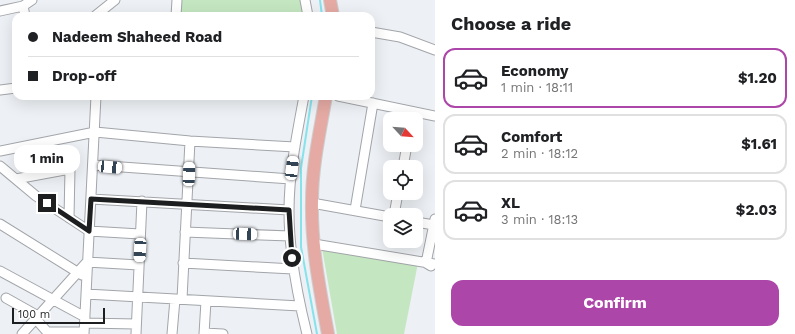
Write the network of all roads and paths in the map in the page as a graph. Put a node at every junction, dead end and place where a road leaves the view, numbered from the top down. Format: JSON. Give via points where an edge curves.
{"nodes":[{"id":1,"x":32,"y":0,"type":"edge"},
{"id":2,"x":115,"y":0,"type":"edge"},
{"id":3,"x":177,"y":0,"type":"edge"},
{"id":4,"x":305,"y":0,"type":"edge"},
{"id":5,"x":330,"y":0,"type":"edge"},
{"id":6,"x":23,"y":6,"type":"junction"},
{"id":7,"x":0,"y":10,"type":"edge"},
{"id":8,"x":24,"y":12,"type":"edge"},
{"id":9,"x":100,"y":12,"type":"edge"},
{"id":10,"x":176,"y":12,"type":"edge"},
{"id":11,"x":307,"y":12,"type":"edge"},
{"id":12,"x":332,"y":12,"type":"edge"},
{"id":13,"x":375,"y":33,"type":"edge"},
{"id":14,"x":435,"y":50,"type":"edge"},
{"id":15,"x":12,"y":88,"type":"edge"},
{"id":16,"x":0,"y":90,"type":"edge"},
{"id":17,"x":96,"y":100,"type":"edge"},
{"id":18,"x":303,"y":100,"type":"edge"},
{"id":19,"x":325,"y":100,"type":"edge"},
{"id":20,"x":358,"y":100,"type":"edge"},
{"id":21,"x":373,"y":103,"type":"junction"},
{"id":22,"x":400,"y":112,"type":"edge"},
{"id":23,"x":423,"y":116,"type":"edge"},
{"id":24,"x":435,"y":116,"type":"edge"},
{"id":25,"x":95,"y":132,"type":"junction"},
{"id":26,"x":190,"y":141,"type":"junction"},
{"id":27,"x":295,"y":147,"type":"junction"},
{"id":28,"x":0,"y":151,"type":"edge"},
{"id":29,"x":94,"y":165,"type":"junction"},
{"id":30,"x":0,"y":166,"type":"edge"},
{"id":31,"x":189,"y":174,"type":"junction"},
{"id":32,"x":16,"y":179,"type":"junction"},
{"id":33,"x":291,"y":180,"type":"junction"},
{"id":34,"x":91,"y":199,"type":"junction"},
{"id":35,"x":142,"y":201,"type":"junction"},
{"id":36,"x":312,"y":203,"type":"junction"},
{"id":37,"x":187,"y":205,"type":"junction"},
{"id":38,"x":289,"y":210,"type":"junction"},
{"id":39,"x":355,"y":210,"type":"junction"},
{"id":40,"x":383,"y":216,"type":"edge"},
{"id":41,"x":69,"y":218,"type":"junction"},
{"id":42,"x":423,"y":222,"type":"edge"},
{"id":43,"x":434,"y":222,"type":"edge"},
{"id":44,"x":0,"y":224,"type":"edge"},
{"id":45,"x":89,"y":231,"type":"junction"},
{"id":46,"x":185,"y":232,"type":"junction"},
{"id":47,"x":140,"y":234,"type":"junction"},
{"id":48,"x":290,"y":236,"type":"junction"},
{"id":49,"x":314,"y":244,"type":"junction"},
{"id":50,"x":433,"y":244,"type":"edge"},
{"id":51,"x":87,"y":262,"type":"junction"},
{"id":52,"x":183,"y":263,"type":"junction"},
{"id":53,"x":431,"y":263,"type":"edge"},
{"id":54,"x":139,"y":266,"type":"junction"},
{"id":55,"x":435,"y":268,"type":"edge"},
{"id":56,"x":293,"y":269,"type":"junction"},
{"id":57,"x":0,"y":271,"type":"edge"},
{"id":58,"x":79,"y":272,"type":"junction"},
{"id":59,"x":87,"y":278,"type":"junction"},
{"id":60,"x":86,"y":294,"type":"junction"},
{"id":61,"x":138,"y":297,"type":"junction"},
{"id":62,"x":6,"y":298,"type":"dead end"},
{"id":63,"x":178,"y":299,"type":"junction"},
{"id":64,"x":53,"y":300,"type":"junction"},
{"id":65,"x":206,"y":300,"type":"junction"},
{"id":66,"x":300,"y":306,"type":"junction"},
{"id":67,"x":36,"y":317,"type":"junction"},
{"id":68,"x":136,"y":324,"type":"junction"},
{"id":69,"x":84,"y":327,"type":"edge"},
{"id":70,"x":49,"y":333,"type":"edge"},
{"id":71,"x":204,"y":333,"type":"edge"},
{"id":72,"x":22,"y":334,"type":"edge"},
{"id":73,"x":136,"y":334,"type":"edge"},
{"id":74,"x":172,"y":334,"type":"edge"},
{"id":75,"x":223,"y":334,"type":"edge"},
{"id":76,"x":307,"y":334,"type":"edge"},
{"id":77,"x":328,"y":334,"type":"edge"}],
"edges":[{"from":1,"to":6,"type":"street"},
{"from":2,"to":9,"type":"street"},
{"from":3,"to":10,"type":"street"},
{"from":4,"to":11,"type":"street"},
{"from":5,"to":12,"type":"main road"},
{"from":6,"to":7,"type":"street"},
{"from":6,"to":8,"type":"street"},
{"from":13,"to":14,"type":"street","via":[[400,37]]},
{"from":15,"to":16,"type":"street"},
{"from":17,"to":25,"type":"street"},
{"from":18,"to":27,"type":"street"},
{"from":19,"to":36,"type":"main road","via":[[313,177]]},
{"from":20,"to":21,"type":"street"},
{"from":21,"to":22,"type":"street"},
{"from":21,"to":39,"type":"street"},
{"from":23,"to":24,"type":"street"},
{"from":25,"to":26,"type":"street"},
{"from":25,"to":28,"type":"street"},
{"from":25,"to":29,"type":"street"},
{"from":26,"to":27,"type":"street"},
{"from":26,"to":31,"type":"street"},
{"from":27,"to":33,"type":"street"},
{"from":29,"to":31,"type":"street"},
{"from":29,"to":34,"type":"street"},
{"from":30,"to":32,"type":"street"},
{"from":31,"to":33,"type":"street"},
{"from":31,"to":37,"type":"street"},
{"from":32,"to":41,"type":"street"},
{"from":32,"to":41,"type":"street","via":[[70,169]]},
{"from":33,"to":38,"type":"street"},
{"from":34,"to":35,"type":"street"},
{"from":34,"to":45,"type":"street"},
{"from":35,"to":37,"type":"street"},
{"from":35,"to":47,"type":"street"},
{"from":36,"to":39,"type":"street"},
{"from":36,"to":49,"type":"main road"},
{"from":37,"to":38,"type":"street"},
{"from":37,"to":46,"type":"street"},
{"from":38,"to":48,"type":"street"},
{"from":39,"to":40,"type":"street"},
{"from":41,"to":45,"type":"street"},
{"from":42,"to":43,"type":"street"},
{"from":43,"to":50,"type":"street"},
{"from":44,"to":58,"type":"street"},
{"from":45,"to":47,"type":"street"},
{"from":45,"to":51,"type":"street"},
{"from":46,"to":48,"type":"street"},
{"from":46,"to":52,"type":"street"},
{"from":47,"to":54,"type":"street"},
{"from":48,"to":56,"type":"street"},
{"from":49,"to":53,"type":"street"},
{"from":49,"to":77,"type":"main road"},
{"from":50,"to":53,"type":"street"},
{"from":51,"to":54,"type":"street"},
{"from":51,"to":58,"type":"street"},
{"from":51,"to":59,"type":"street"},
{"from":52,"to":56,"type":"street"},
{"from":52,"to":63,"type":"street"},
{"from":53,"to":55,"type":"street"},
{"from":54,"to":61,"type":"street"},
{"from":56,"to":66,"type":"street"},
{"from":57,"to":64,"type":"street"},
{"from":58,"to":59,"type":"street"},
{"from":58,"to":64,"type":"street"},
{"from":59,"to":60,"type":"street"},
{"from":60,"to":61,"type":"street"},
{"from":60,"to":69,"type":"street"},
{"from":61,"to":63,"type":"street"},
{"from":61,"to":68,"type":"street"},
{"from":62,"to":67,"type":"street"},
{"from":63,"to":65,"type":"street"},
{"from":63,"to":74,"type":"street"},
{"from":64,"to":67,"type":"street"},
{"from":64,"to":69,"type":"street"},
{"from":65,"to":66,"type":"street"},
{"from":65,"to":71,"type":"street"},
{"from":66,"to":76,"type":"street"},
{"from":67,"to":70,"type":"street"},
{"from":67,"to":72,"type":"street"},
{"from":68,"to":69,"type":"street"},
{"from":68,"to":73,"type":"street"},
{"from":69,"to":70,"type":"street"},
{"from":71,"to":75,"type":"street"}]}
